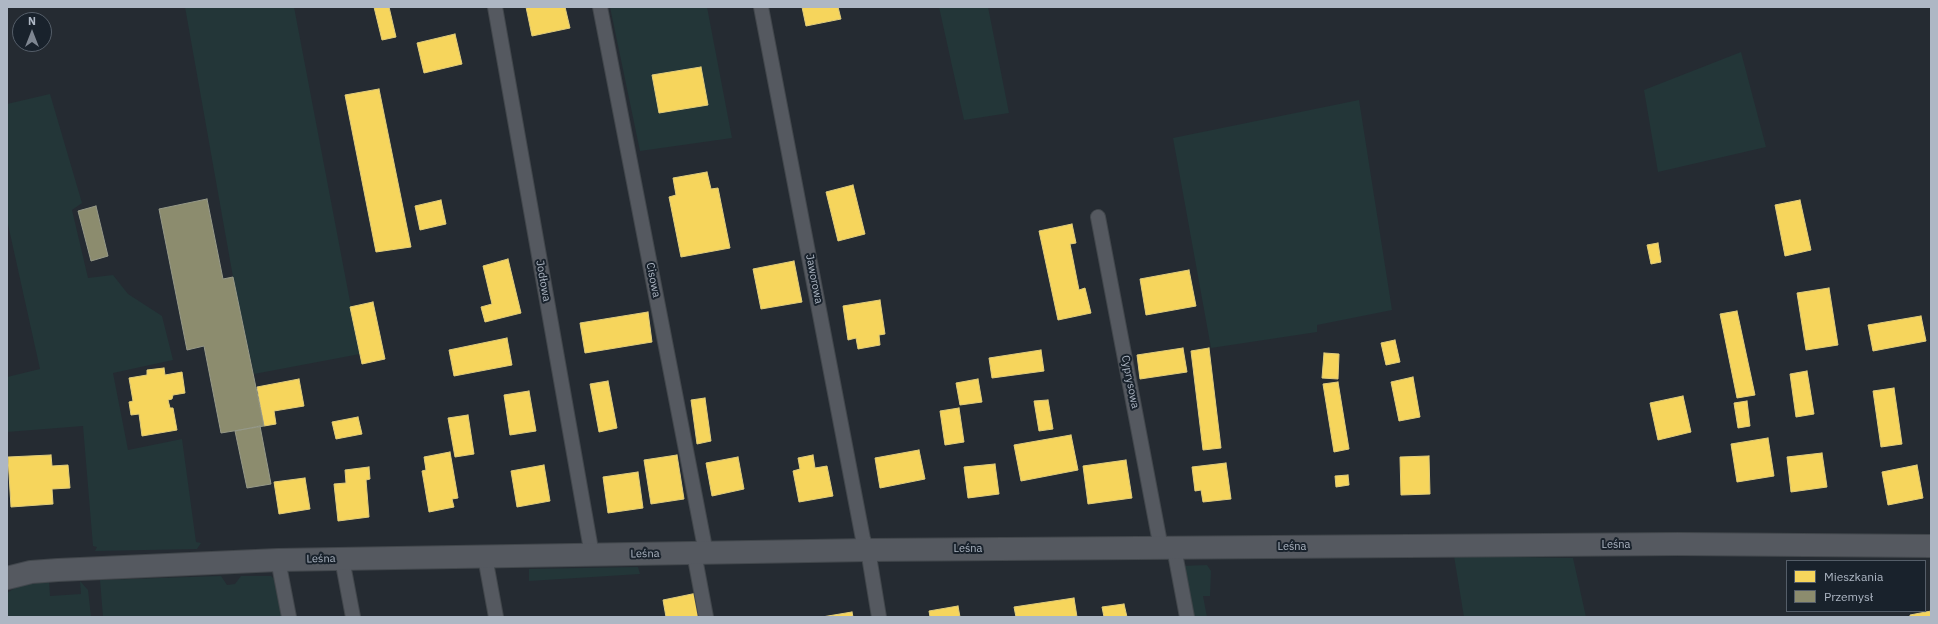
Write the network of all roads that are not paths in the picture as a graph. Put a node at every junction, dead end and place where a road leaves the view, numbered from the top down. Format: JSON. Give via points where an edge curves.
{"nodes":[{"id":1,"x":494,"y":7,"type":"edge"},
{"id":2,"x":600,"y":7,"type":"edge"},
{"id":3,"x":761,"y":7,"type":"edge"},
{"id":4,"x":1098,"y":217,"type":"dead end"},
{"id":5,"x":1931,"y":546,"type":"edge"},
{"id":6,"x":1168,"y":548,"type":"junction"},
{"id":7,"x":868,"y":550,"type":"junction"},
{"id":8,"x":700,"y":553,"type":"junction"},
{"id":9,"x":592,"y":555,"type":"junction"},
{"id":10,"x":485,"y":557,"type":"junction"},
{"id":11,"x":342,"y":559,"type":"junction"},
{"id":12,"x":278,"y":560,"type":"junction"},
{"id":13,"x":7,"y":578,"type":"edge"},
{"id":14,"x":289,"y":617,"type":"edge"},
{"id":15,"x":352,"y":617,"type":"edge"},
{"id":16,"x":496,"y":617,"type":"edge"},
{"id":17,"x":706,"y":617,"type":"edge"},
{"id":18,"x":879,"y":617,"type":"edge"},
{"id":19,"x":1187,"y":617,"type":"edge"}],
"edges":[{"from":1,"to":9,"type":"lane","name":"Jodłowa"},
{"from":2,"to":8,"type":"lane","name":"Cisowa"},
{"from":3,"to":7,"type":"lane","name":"Jaworowa","via":[[863,539]]},
{"from":4,"to":6,"type":"lane","name":"Cyprysowa"},
{"from":5,"to":6,"type":"street","name":"Leśna","via":[[1670,544]]},
{"from":6,"to":7,"type":"street","name":"Leśna"},
{"from":6,"to":19,"type":"lane","name":"Cyprysowa"},
{"from":7,"to":8,"type":"street","name":"Leśna"},
{"from":7,"to":18,"type":"lane","name":"Jaworowa"},
{"from":8,"to":9,"type":"street","name":"Leśna"},
{"from":8,"to":17,"type":"lane","name":"Cisowa"},
{"from":9,"to":10,"type":"street","name":"Leśna"},
{"from":10,"to":11,"type":"street","name":"Leśna"},
{"from":10,"to":16,"type":"lane"},
{"from":11,"to":12,"type":"street","name":"Leśna"},
{"from":11,"to":15,"type":"lane"},
{"from":12,"to":13,"type":"street","name":"Leśna","via":[[58,570],[31,572]]},
{"from":12,"to":14,"type":"lane"}]}
